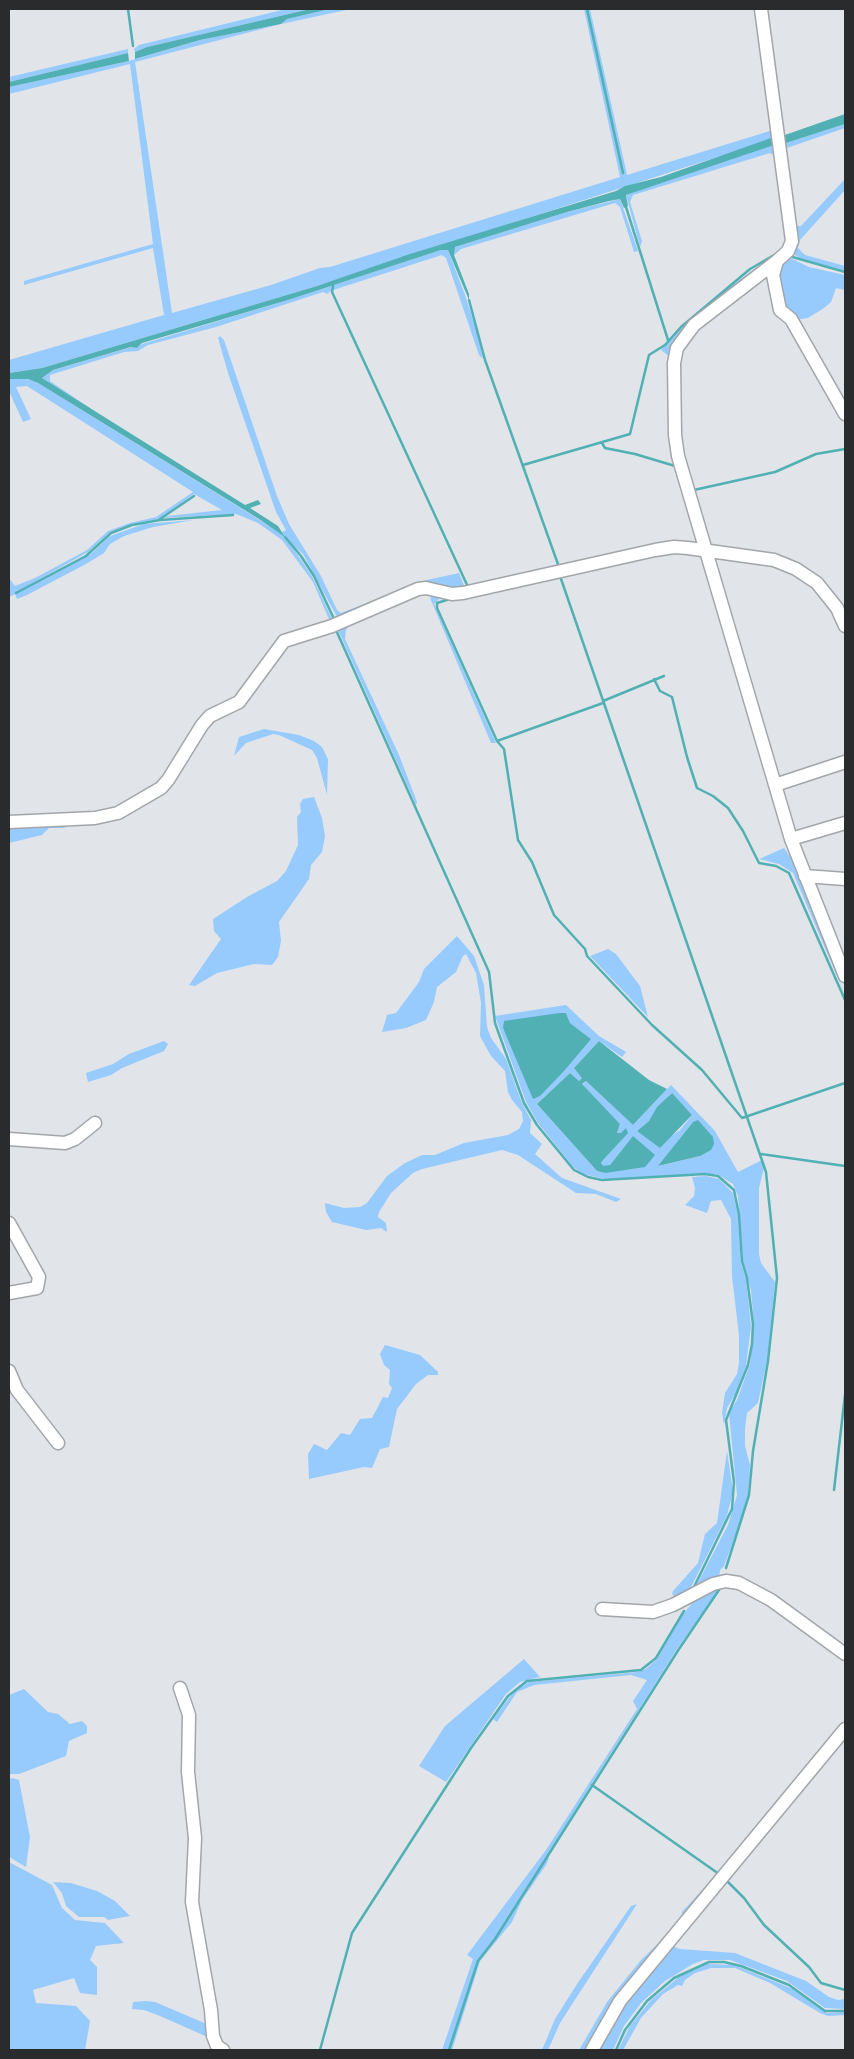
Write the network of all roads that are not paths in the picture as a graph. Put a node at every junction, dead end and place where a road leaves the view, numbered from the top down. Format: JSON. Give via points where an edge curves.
{"nodes":[{"id":1,"x":761,"y":9,"type":"edge"},
{"id":2,"x":777,"y":261,"type":"junction"},
{"id":3,"x":845,"y":414,"type":"edge"},
{"id":4,"x":706,"y":551,"type":"junction"},
{"id":5,"x":845,"y":626,"type":"edge"},
{"id":6,"x":845,"y":762,"type":"edge"},
{"id":7,"x":775,"y":785,"type":"junction"},
{"id":8,"x":9,"y":822,"type":"edge"},
{"id":9,"x":845,"y":823,"type":"edge"},
{"id":10,"x":791,"y":839,"type":"junction"},
{"id":11,"x":805,"y":876,"type":"junction"},
{"id":12,"x":845,"y":879,"type":"edge"},
{"id":13,"x":845,"y":976,"type":"edge"},
{"id":14,"x":94,"y":1123,"type":"dead end"},
{"id":15,"x":9,"y":1139,"type":"edge"},
{"id":16,"x":9,"y":1223,"type":"edge"},
{"id":17,"x":9,"y":1293,"type":"edge"},
{"id":18,"x":9,"y":1371,"type":"edge"},
{"id":19,"x":58,"y":1443,"type":"dead end"},
{"id":20,"x":602,"y":1610,"type":"dead end"},
{"id":21,"x":845,"y":1654,"type":"edge"},
{"id":22,"x":180,"y":1688,"type":"dead end"},
{"id":23,"x":845,"y":1729,"type":"edge"},
{"id":24,"x":224,"y":2050,"type":"edge"},
{"id":25,"x":592,"y":2050,"type":"edge"}],
"edges":[{"from":1,"to":2,"type":"street","via":[[792,242]]},
{"from":2,"to":3,"type":"street","via":[[773,275],[780,310],[790,319]]},
{"from":2,"to":4,"type":"street","via":[[694,325],[677,348],[674,363],[675,435],[678,456]]},
{"from":4,"to":5,"type":"street","via":[[774,560],[796,569],[817,582],[837,608]]},
{"from":4,"to":7,"type":"street"},
{"from":4,"to":8,"type":"street","via":[[674,547],[656,550],[463,593],[418,589],[332,626],[284,641],[239,702],[210,716],[202,725],[161,788],[118,813],[95,818]]},
{"from":6,"to":7,"type":"street"},
{"from":7,"to":10,"type":"street"},
{"from":9,"to":10,"type":"street","via":[[812,830]]},
{"from":10,"to":11,"type":"street"},
{"from":11,"to":12,"type":"street"},
{"from":11,"to":13,"type":"street"},
{"from":14,"to":15,"type":"street","via":[[65,1143]]},
{"from":16,"to":17,"type":"street","via":[[39,1277],[36,1288]]},
{"from":18,"to":19,"type":"street","via":[[17,1390]]},
{"from":20,"to":21,"type":"street","via":[[653,1612],[713,1584],[739,1583],[772,1600]]},
{"from":22,"to":24,"type":"street","via":[[189,1714],[188,1772],[195,1838],[192,1902],[213,2036],[217,2046]]},
{"from":23,"to":25,"type":"street","via":[[620,2001]]}]}
